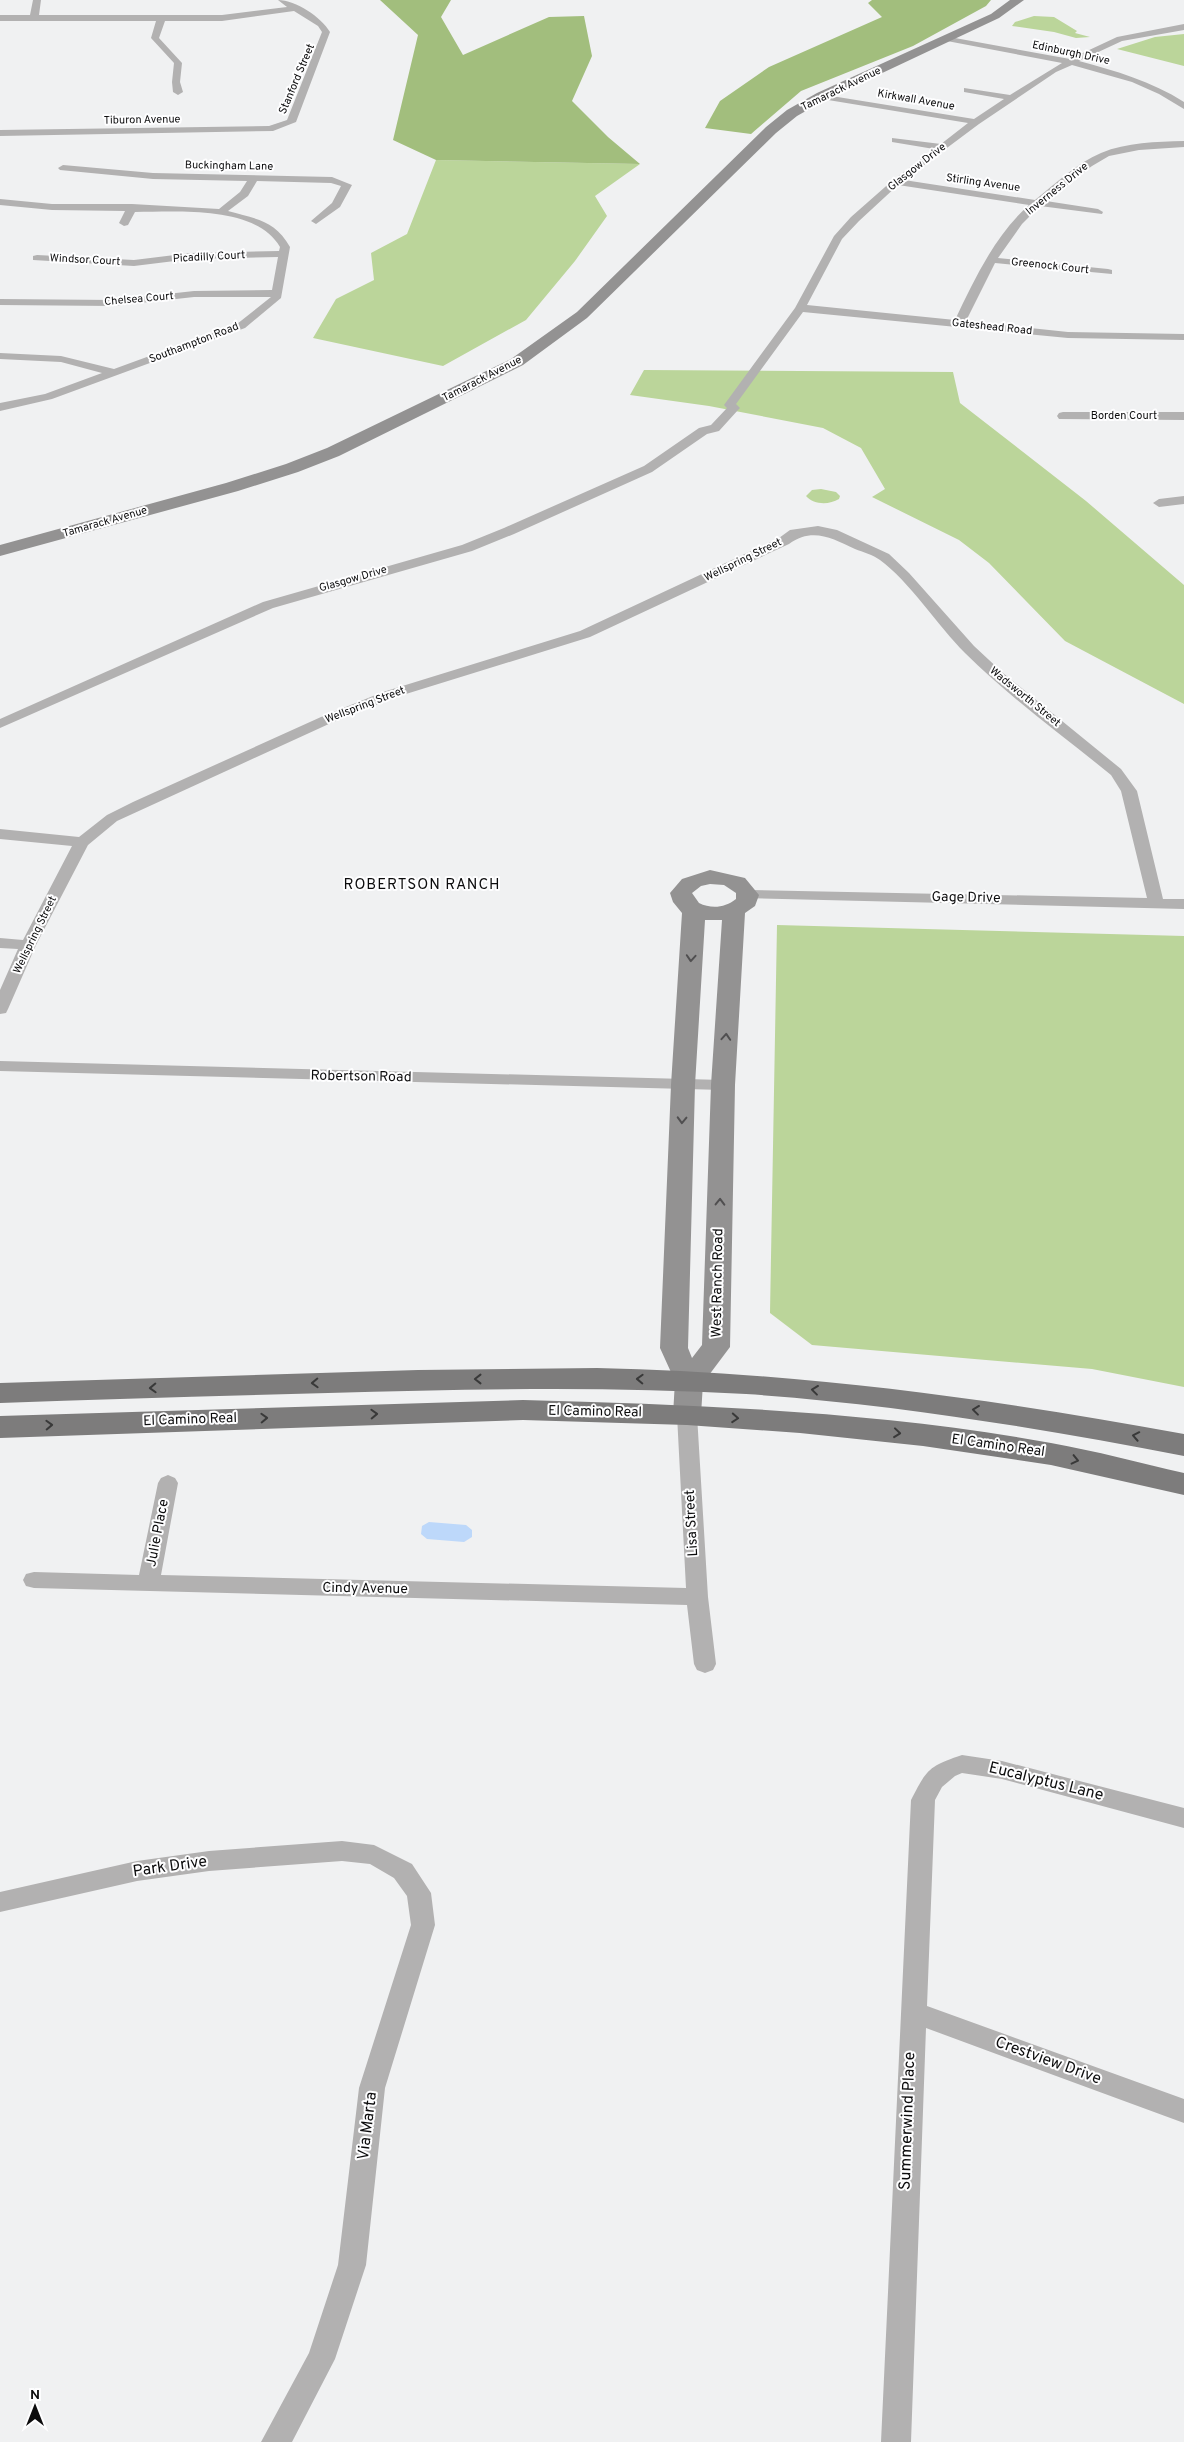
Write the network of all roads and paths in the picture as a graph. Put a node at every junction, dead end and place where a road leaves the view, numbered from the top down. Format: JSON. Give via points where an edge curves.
{"nodes":[{"id":1,"x":37,"y":0,"type":"edge"},
{"id":2,"x":282,"y":0,"type":"edge"},
{"id":3,"x":1018,"y":0,"type":"edge"},
{"id":4,"x":296,"y":8,"type":"junction"},
{"id":5,"x":0,"y":18,"type":"edge"},
{"id":6,"x":34,"y":18,"type":"junction"},
{"id":7,"x":161,"y":19,"type":"junction"},
{"id":8,"x":1184,"y":27,"type":"edge"},
{"id":9,"x":947,"y":38,"type":"junction"},
{"id":10,"x":1068,"y":63,"type":"junction"},
{"id":11,"x":967,"y":90,"type":"dead end"},
{"id":12,"x":178,"y":92,"type":"dead end"},
{"id":13,"x":822,"y":96,"type":"junction"},
{"id":14,"x":1012,"y":98,"type":"junction"},
{"id":15,"x":1184,"y":106,"type":"edge"},
{"id":16,"x":976,"y":122,"type":"junction"},
{"id":17,"x":284,"y":126,"type":"joint"},
{"id":18,"x":0,"y":133,"type":"edge"},
{"id":19,"x":895,"y":140,"type":"dead end"},
{"id":20,"x":1184,"y":144,"type":"edge"},
{"id":21,"x":942,"y":148,"type":"junction"},
{"id":22,"x":63,"y":168,"type":"dead end"},
{"id":23,"x":253,"y":178,"type":"junction"},
{"id":24,"x":896,"y":182,"type":"junction"},
{"id":25,"x":0,"y":202,"type":"edge"},
{"id":26,"x":1038,"y":203,"type":"junction"},
{"id":27,"x":132,"y":208,"type":"junction"},
{"id":28,"x":221,"y":212,"type":"junction"},
{"id":29,"x":1098,"y":212,"type":"dead end"},
{"id":30,"x":316,"y":221,"type":"dead end"},
{"id":31,"x":124,"y":223,"type":"dead end"},
{"id":32,"x":284,"y":254,"type":"junction"},
{"id":33,"x":37,"y":258,"type":"dead end"},
{"id":34,"x":992,"y":260,"type":"junction"},
{"id":35,"x":134,"y":263,"type":"joint"},
{"id":36,"x":1108,"y":272,"type":"dead end"},
{"id":37,"x":277,"y":294,"type":"junction"},
{"id":38,"x":0,"y":302,"type":"edge"},
{"id":39,"x":800,"y":308,"type":"junction"},
{"id":40,"x":959,"y":324,"type":"junction"},
{"id":41,"x":1184,"y":337,"type":"edge"},
{"id":42,"x":0,"y":356,"type":"edge"},
{"id":43,"x":116,"y":373,"type":"junction"},
{"id":44,"x":730,"y":405,"type":"joint"},
{"id":45,"x":0,"y":407,"type":"edge"},
{"id":46,"x":1063,"y":416,"type":"dead end"},
{"id":47,"x":1184,"y":416,"type":"edge"},
{"id":48,"x":1184,"y":500,"type":"edge"},
{"id":49,"x":1159,"y":503,"type":"dead end"},
{"id":50,"x":832,"y":533,"type":"joint"},
{"id":51,"x":0,"y":551,"type":"edge"},
{"id":52,"x":0,"y":724,"type":"edge"},
{"id":53,"x":0,"y":834,"type":"edge"},
{"id":54,"x":82,"y":842,"type":"junction"},
{"id":55,"x":741,"y":903,"type":"junction"},
{"id":56,"x":1156,"y":903,"type":"junction"},
{"id":57,"x":1184,"y":904,"type":"edge"},
{"id":58,"x":694,"y":909,"type":"junction"},
{"id":59,"x":0,"y":943,"type":"edge"},
{"id":60,"x":28,"y":945,"type":"junction"},
{"id":61,"x":0,"y":1009,"type":"edge"},
{"id":62,"x":0,"y":1066,"type":"edge"},
{"id":63,"x":683,"y":1085,"type":"junction"},
{"id":64,"x":722,"y":1085,"type":"junction"},
{"id":65,"x":689,"y":1381,"type":"junction"},
{"id":66,"x":0,"y":1393,"type":"edge"},
{"id":67,"x":686,"y":1414,"type":"junction"},
{"id":68,"x":0,"y":1427,"type":"edge"},
{"id":69,"x":1184,"y":1446,"type":"edge"},
{"id":70,"x":168,"y":1483,"type":"dead end"},
{"id":71,"x":1184,"y":1484,"type":"edge"},
{"id":72,"x":34,"y":1580,"type":"dead end"},
{"id":73,"x":148,"y":1584,"type":"junction"},
{"id":74,"x":697,"y":1597,"type":"junction"},
{"id":75,"x":705,"y":1664,"type":"dead end"},
{"id":76,"x":923,"y":1800,"type":"joint"},
{"id":77,"x":1184,"y":1818,"type":"edge"},
{"id":78,"x":342,"y":1851,"type":"joint"},
{"id":79,"x":0,"y":1902,"type":"edge"},
{"id":80,"x":913,"y":2012,"type":"junction"},
{"id":81,"x":1184,"y":2111,"type":"edge"},
{"id":82,"x":276,"y":2442,"type":"edge"},
{"id":83,"x":896,"y":2442,"type":"edge"}],
"edges":[{"from":1,"to":6,"type":"street"},
{"from":2,"to":4,"type":"street","name":"Stanford Street"},
{"from":3,"to":9,"type":"main road","name":"Tamarack Avenue","via":[[995,16]]},
{"from":4,"to":7,"type":"street","via":[[236,17]]},
{"from":4,"to":17,"type":"street","name":"Stanford Street","via":[[321,24],[326,32],[292,122]]},
{"from":5,"to":6,"type":"street"},
{"from":6,"to":7,"type":"street"},
{"from":7,"to":12,"type":"street","via":[[155,38],[178,63]]},
{"from":8,"to":10,"type":"street","name":"Glasgow Drive","via":[[1120,39]]},
{"from":9,"to":10,"type":"street","name":"Edinburgh Drive"},
{"from":9,"to":13,"type":"main road","name":"Tamarack Avenue"},
{"from":10,"to":14,"type":"street","name":"Glasgow Drive"},
{"from":10,"to":15,"type":"street","name":"Edinburgh Drive","via":[[1147,85]]},
{"from":11,"to":14,"type":"street"},
{"from":13,"to":16,"type":"street","name":"Kirkwall Avenue"},
{"from":13,"to":51,"type":"main road","name":"Tamarack Avenue","via":[[771,130],[582,315],[517,362],[333,452],[292,468]]},
{"from":14,"to":16,"type":"street","name":"Glasgow Drive"},
{"from":16,"to":21,"type":"street","name":"Glasgow Drive"},
{"from":17,"to":18,"type":"street","name":"Tiburon Avenue","via":[[270,129]]},
{"from":19,"to":21,"type":"street"},
{"from":20,"to":26,"type":"street","name":"Inverness Drive","via":[[1110,152],[1093,160]]},
{"from":21,"to":24,"type":"street","name":"Glasgow Drive"},
{"from":22,"to":23,"type":"street","name":"Buckingham Lane","via":[[153,176]]},
{"from":23,"to":28,"type":"street","via":[[244,194]]},
{"from":23,"to":30,"type":"street","name":"Buckingham Lane","via":[[332,180],[347,185],[336,205]]},
{"from":24,"to":26,"type":"street","name":"Stirling Avenue"},
{"from":24,"to":39,"type":"street","name":"Glasgow Drive","via":[[838,238]]},
{"from":25,"to":27,"type":"street","via":[[52,207]]},
{"from":26,"to":29,"type":"street","name":"Stirling Avenue"},
{"from":26,"to":34,"type":"street","name":"Inverness Drive","via":[[1019,221]]},
{"from":27,"to":28,"type":"street"},
{"from":27,"to":31,"type":"street"},
{"from":28,"to":32,"type":"street","via":[[264,225],[278,235],[285,247]]},
{"from":32,"to":35,"type":"street","name":"Picadilly Court","via":[[191,256]]},
{"from":32,"to":37,"type":"street"},
{"from":33,"to":35,"type":"street","name":"Windsor Court"},
{"from":34,"to":36,"type":"street","name":"Greenock Court"},
{"from":34,"to":40,"type":"street","name":"Inverness Drive"},
{"from":37,"to":38,"type":"street","name":"Chelsea Court","via":[[194,294],[113,302]]},
{"from":37,"to":43,"type":"street","name":"Southampton Road","via":[[263,310],[241,326]]},
{"from":39,"to":40,"type":"street","name":"Gateshead Road"},
{"from":39,"to":44,"type":"street","name":"Glasgow Drive"},
{"from":40,"to":41,"type":"street","name":"Gateshead Road","via":[[1068,335]]},
{"from":42,"to":43,"type":"street","via":[[60,359]]},
{"from":43,"to":45,"type":"street","name":"Southampton Road","via":[[48,397]]},
{"from":44,"to":52,"type":"street","name":"Glasgow Drive","via":[[734,408],[715,428],[703,431],[648,469],[509,531],[467,548],[268,605]]},
{"from":46,"to":47,"type":"street","name":"Borden Court"},
{"from":48,"to":49,"type":"street"},
{"from":50,"to":54,"type":"street","name":"Wellspring Street","via":[[807,530],[795,533],[585,634],[388,695],[326,720],[138,805],[112,818]]},
{"from":50,"to":56,"type":"street","name":"Wadsworth Street","via":[[884,557],[998,676],[1116,772],[1130,791]]},
{"from":53,"to":54,"type":"street"},
{"from":54,"to":60,"type":"street","name":"Wellspring Street"},
{"from":55,"to":56,"type":"street","name":"Gage Drive"},
{"from":55,"to":58,"type":"main road","via":[[714,914]]},
{"from":55,"to":58,"type":"main road","via":[[740,884],[721,878],[699,879],[684,887],[681,893],[686,904]]},
{"from":64,"to":55,"type":"main road","name":"West Ranch Road","one_way":true},
{"from":56,"to":57,"type":"street","name":"Gage Drive"},
{"from":58,"to":63,"type":"main road","one_way":true},
{"from":59,"to":60,"type":"street"},
{"from":60,"to":61,"type":"street","name":"Wellspring Street"},
{"from":62,"to":63,"type":"street","name":"Robertson Road"},
{"from":63,"to":64,"type":"street","name":"Robertson Road"},
{"from":63,"to":65,"type":"main road","one_way":true,"via":[[674,1348]]},
{"from":65,"to":64,"type":"main road","name":"West Ranch Road","one_way":true,"via":[[716,1348]]},
{"from":65,"to":66,"type":"main road","one_way":true,"via":[[444,1379]]},
{"from":65,"to":67,"type":"main road","name":"Lisa Street"},
{"from":69,"to":65,"type":"main road","one_way":true,"via":[[1056,1420],[804,1388]]},
{"from":68,"to":67,"type":"main road","name":"El Camino Real","one_way":true,"via":[[514,1410]]},
{"from":67,"to":71,"type":"main road","name":"El Camino Real","one_way":true,"via":[[923,1435],[1051,1454]]},
{"from":67,"to":74,"type":"street","name":"Lisa Street"},
{"from":70,"to":73,"type":"street","name":"Julie Place"},
{"from":72,"to":73,"type":"street","name":"Cindy Avenue"},
{"from":73,"to":74,"type":"street","name":"Cindy Avenue"},
{"from":74,"to":75,"type":"street","name":"Lisa Street"},
{"from":76,"to":77,"type":"street","name":"Eucalyptus Lane","via":[[933,1780],[947,1769],[962,1764],[1002,1770]]},
{"from":76,"to":80,"type":"street","name":"Summerwind Place"},
{"from":78,"to":79,"type":"street","name":"Park Drive","via":[[209,1861],[146,1870]]},
{"from":78,"to":82,"type":"street","name":"Via Marta","via":[[374,1855],[403,1871],[419,1893],[423,1925],[372,2088],[352,2265],[321,2359]]},
{"from":80,"to":81,"type":"street","name":"Crestview Drive"},
{"from":80,"to":83,"type":"street","name":"Summerwind Place"}]}
